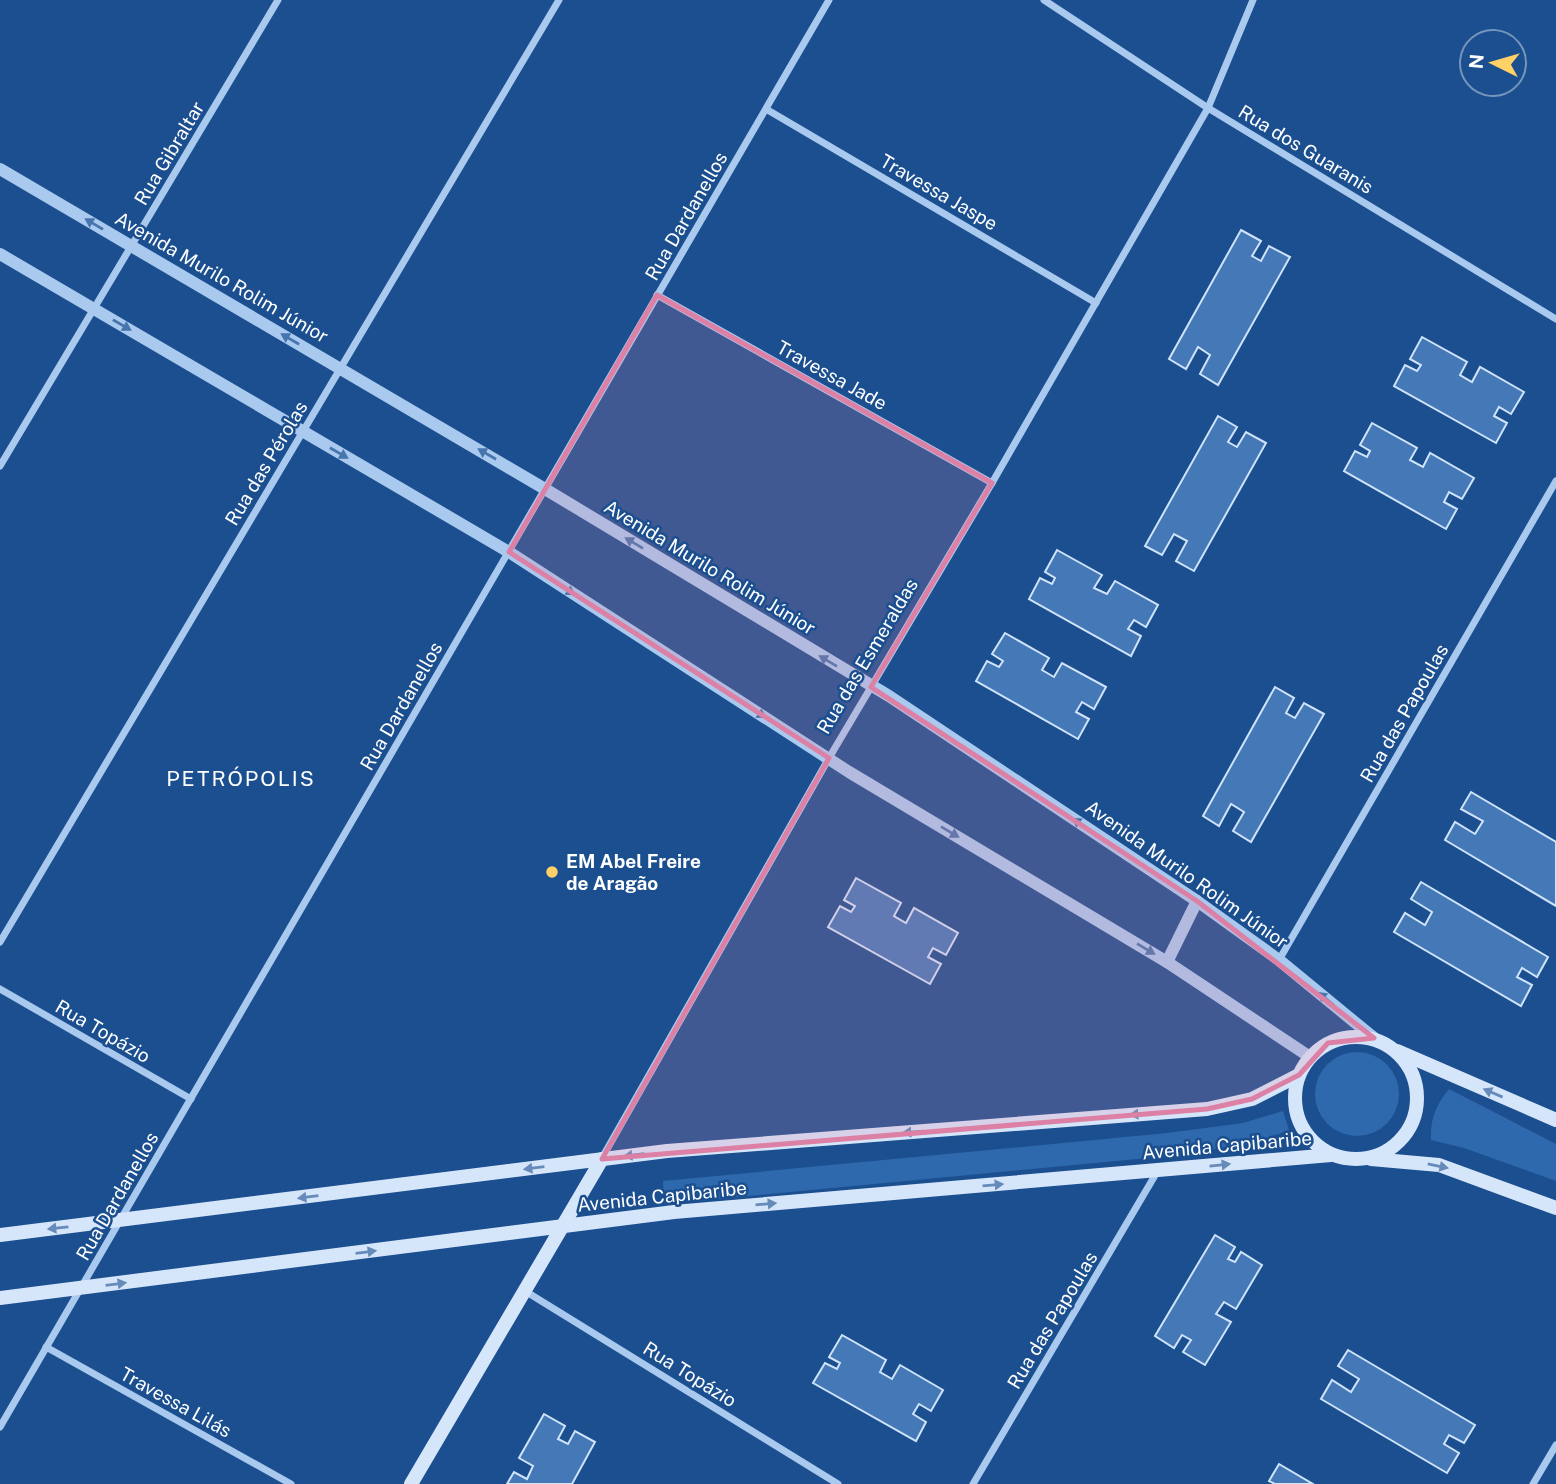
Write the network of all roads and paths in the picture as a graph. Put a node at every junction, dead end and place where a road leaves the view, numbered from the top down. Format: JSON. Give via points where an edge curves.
{"nodes":[{"id":1,"x":278,"y":0,"type":"edge"},
{"id":2,"x":559,"y":0,"type":"edge"},
{"id":3,"x":829,"y":0,"type":"edge"},
{"id":4,"x":1044,"y":0,"type":"edge"},
{"id":5,"x":1253,"y":0,"type":"edge"},
{"id":6,"x":766,"y":108,"type":"junction"},
{"id":7,"x":1208,"y":108,"type":"junction"},
{"id":8,"x":0,"y":169,"type":"edge"},
{"id":9,"x":131,"y":246,"type":"junction"},
{"id":10,"x":0,"y":254,"type":"edge"},
{"id":11,"x":657,"y":295,"type":"junction"},
{"id":12,"x":1096,"y":303,"type":"junction"},
{"id":13,"x":94,"y":309,"type":"junction"},
{"id":14,"x":1556,"y":319,"type":"edge"},
{"id":15,"x":340,"y":368,"type":"junction"},
{"id":16,"x":303,"y":432,"type":"junction"},
{"id":17,"x":0,"y":466,"type":"edge"},
{"id":18,"x":1556,"y":481,"type":"edge"},
{"id":19,"x":992,"y":483,"type":"junction"},
{"id":20,"x":545,"y":489,"type":"junction"},
{"id":21,"x":509,"y":552,"type":"junction"},
{"id":22,"x":871,"y":687,"type":"junction"},
{"id":23,"x":829,"y":758,"type":"junction"},
{"id":24,"x":1197,"y":901,"type":"junction"},
{"id":25,"x":0,"y":942,"type":"edge"},
{"id":26,"x":1279,"y":960,"type":"junction"},
{"id":27,"x":1167,"y":962,"type":"junction"},
{"id":28,"x":0,"y":989,"type":"edge"},
{"id":29,"x":1374,"y":1038,"type":"junction"},
{"id":30,"x":1397,"y":1051,"type":"junction"},
{"id":31,"x":1310,"y":1057,"type":"junction"},
{"id":32,"x":1299,"y":1075,"type":"junction"},
{"id":33,"x":191,"y":1099,"type":"junction"},
{"id":34,"x":1556,"y":1120,"type":"edge"},
{"id":35,"x":1331,"y":1154,"type":"junction"},
{"id":36,"x":1370,"y":1158,"type":"junction"},
{"id":37,"x":602,"y":1159,"type":"junction"},
{"id":38,"x":1158,"y":1171,"type":"junction"},
{"id":39,"x":1556,"y":1208,"type":"edge"},
{"id":40,"x":120,"y":1221,"type":"junction"},
{"id":41,"x":561,"y":1227,"type":"junction"},
{"id":42,"x":0,"y":1235,"type":"edge"},
{"id":43,"x":82,"y":1288,"type":"junction"},
{"id":44,"x":525,"y":1291,"type":"junction"},
{"id":45,"x":0,"y":1298,"type":"edge"},
{"id":46,"x":46,"y":1347,"type":"junction"},
{"id":47,"x":0,"y":1427,"type":"edge"},
{"id":48,"x":1556,"y":1445,"type":"edge"},
{"id":49,"x":291,"y":1484,"type":"edge"},
{"id":50,"x":411,"y":1484,"type":"edge"},
{"id":51,"x":838,"y":1484,"type":"edge"},
{"id":52,"x":973,"y":1484,"type":"edge"},
{"id":53,"x":1533,"y":1484,"type":"edge"}],
"edges":[{"from":1,"to":9,"type":"street","name":"Rua Gibraltar"},
{"from":2,"to":15,"type":"street","name":"Rua das Pérolas"},
{"from":3,"to":6,"type":"street","name":"Rua Dardanellos"},
{"from":4,"to":7,"type":"street","name":"Rua dos Guaranis"},
{"from":5,"to":7,"type":"street","name":"Rua das Esmeraldas"},
{"from":6,"to":11,"type":"street","name":"Rua Dardanellos"},
{"from":6,"to":12,"type":"street","name":"Travessa Jaspe"},
{"from":7,"to":12,"type":"street","name":"Rua das Esmeraldas"},
{"from":7,"to":14,"type":"street","name":"Rua dos Guaranis"},
{"from":9,"to":8,"type":"street","name":"Avenida Murilo Rolim Júnior","one_way":true},
{"from":9,"to":13,"type":"street","name":"Rua Gibraltar"},
{"from":15,"to":9,"type":"street","name":"Avenida Murilo Rolim Júnior","one_way":true},
{"from":10,"to":13,"type":"street"},
{"from":11,"to":19,"type":"street","name":"Travessa Jade"},
{"from":11,"to":20,"type":"street","name":"Rua Dardanellos"},
{"from":12,"to":19,"type":"street","name":"Rua das Esmeraldas"},
{"from":13,"to":16,"type":"street","one_way":true},
{"from":13,"to":17,"type":"street","name":"Rua Gibraltar"},
{"from":15,"to":16,"type":"street","name":"Rua das Pérolas"},
{"from":20,"to":15,"type":"street","name":"Avenida Murilo Rolim Júnior","one_way":true},
{"from":16,"to":21,"type":"street","one_way":true},
{"from":16,"to":25,"type":"street","name":"Rua das Pérolas"},
{"from":18,"to":26,"type":"street","name":"Rua das Papoulas"},
{"from":19,"to":22,"type":"street","name":"Rua das Esmeraldas"},
{"from":20,"to":21,"type":"street","name":"Rua Dardanellos"},
{"from":22,"to":20,"type":"street","name":"Avenida Murilo Rolim Júnior","one_way":true},
{"from":21,"to":23,"type":"street","one_way":true},
{"from":21,"to":33,"type":"street","name":"Rua Dardanellos"},
{"from":22,"to":23,"type":"street","name":"Rua das Esmeraldas"},
{"from":24,"to":22,"type":"street","name":"Avenida Murilo Rolim Júnior","one_way":true},
{"from":23,"to":27,"type":"street","one_way":true},
{"from":23,"to":37,"type":"street","name":"Rua das Esmeraldas"},
{"from":24,"to":26,"type":"street","name":"Avenida Murilo Rolim Júnior"},
{"from":24,"to":27,"type":"street"},
{"from":29,"to":26,"type":"street","name":"Avenida Murilo Rolim Júnior","one_way":true},
{"from":27,"to":31,"type":"street"},
{"from":28,"to":33,"type":"street","name":"Rua Topázio"},
{"from":29,"to":30,"type":"main road"},
{"from":29,"to":31,"type":"main road","via":[[1339,1039]]},
{"from":34,"to":30,"type":"main road","one_way":true},
{"from":30,"to":36,"type":"main road","via":[[1415,1079],[1416,1113],[1399,1142]]},
{"from":31,"to":32,"type":"main road"},
{"from":32,"to":35,"type":"main road","via":[[1296,1106],[1307,1135]]},
{"from":32,"to":37,"type":"main road","name":"Avenida Capibaribe","one_way":true,"via":[[1252,1099],[1207,1109]]},
{"from":33,"to":40,"type":"street","name":"Rua Dardanellos"},
{"from":35,"to":36,"type":"main road"},
{"from":38,"to":35,"type":"main road","name":"Avenida Capibaribe","one_way":true},
{"from":36,"to":39,"type":"main road","one_way":true,"via":[[1440,1165]]},
{"from":37,"to":40,"type":"main road","name":"Avenida Capibaribe","one_way":true},
{"from":37,"to":41,"type":"main road","name":"Rua das Esmeraldas"},
{"from":41,"to":38,"type":"main road","name":"Avenida Capibaribe","one_way":true,"via":[[674,1212]]},
{"from":38,"to":52,"type":"street","name":"Rua das Papoulas"},
{"from":40,"to":42,"type":"main road","name":"Avenida Capibaribe","one_way":true},
{"from":40,"to":43,"type":"street","name":"Rua Dardanellos"},
{"from":43,"to":41,"type":"main road","name":"Avenida Capibaribe","one_way":true},
{"from":41,"to":44,"type":"main road","name":"Rua das Esmeraldas"},
{"from":43,"to":45,"type":"main road","name":"Avenida Capibaribe"},
{"from":43,"to":46,"type":"street","name":"Rua Dardanellos"},
{"from":44,"to":50,"type":"main road","name":"Rua das Esmeraldas"},
{"from":44,"to":51,"type":"street","name":"Rua Topázio"},
{"from":46,"to":47,"type":"street","name":"Rua Dardanellos"},
{"from":46,"to":49,"type":"street","name":"Travessa Lilás"},
{"from":48,"to":53,"type":"street"}]}
